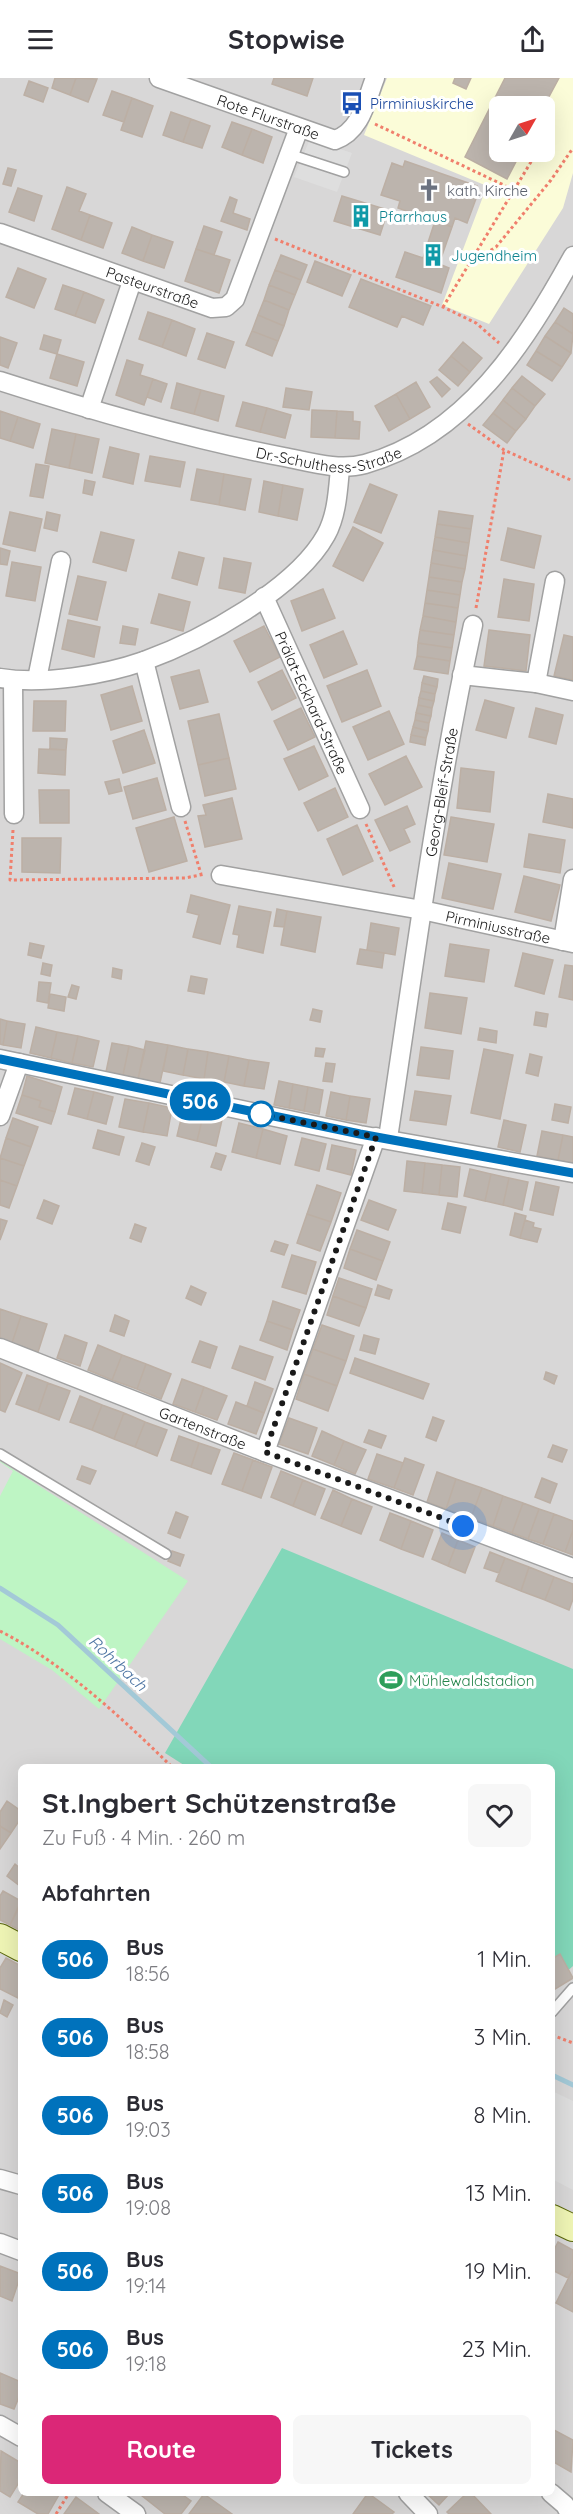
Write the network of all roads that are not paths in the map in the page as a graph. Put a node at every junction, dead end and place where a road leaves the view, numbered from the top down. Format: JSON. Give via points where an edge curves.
{"nodes":[{"id":1,"x":159,"y":78,"type":"edge"},
{"id":2,"x":375,"y":78,"type":"edge"},
{"id":3,"x":299,"y":128,"type":"junction"},
{"id":4,"x":290,"y":154,"type":"junction"},
{"id":5,"x":344,"y":172,"type":"dead end"},
{"id":6,"x":0,"y":233,"type":"edge"},
{"id":7,"x":573,"y":256,"type":"edge"},
{"id":8,"x":132,"y":281,"type":"junction"},
{"id":9,"x":0,"y":381,"type":"edge"},
{"id":10,"x":89,"y":409,"type":"junction"},
{"id":11,"x":340,"y":468,"type":"junction"},
{"id":12,"x":60,"y":561,"type":"dead end"},
{"id":13,"x":555,"y":581,"type":"dead end"},
{"id":14,"x":264,"y":597,"type":"junction"},
{"id":15,"x":473,"y":626,"type":"road end"},
{"id":16,"x":144,"y":661,"type":"junction"},
{"id":17,"x":462,"y":675,"type":"junction"},
{"id":18,"x":7,"y":679,"type":"edge"},
{"id":19,"x":37,"y":679,"type":"junction"},
{"id":20,"x":536,"y":683,"type":"junction"},
{"id":21,"x":573,"y":691,"type":"edge"},
{"id":22,"x":181,"y":807,"type":"road end"},
{"id":23,"x":360,"y":809,"type":"road end"},
{"id":24,"x":14,"y":814,"type":"road end"},
{"id":25,"x":221,"y":875,"type":"road end"},
{"id":26,"x":573,"y":879,"type":"edge"},
{"id":27,"x":422,"y":909,"type":"junction"},
{"id":28,"x":568,"y":942,"type":"edge"},
{"id":29,"x":0,"y":1059,"type":"edge"},
{"id":30,"x":19,"y":1063,"type":"junction"},
{"id":31,"x":0,"y":1116,"type":"edge"},
{"id":32,"x":382,"y":1138,"type":"junction"},
{"id":33,"x":573,"y":1173,"type":"edge"},
{"id":34,"x":0,"y":1348,"type":"edge"},
{"id":35,"x":265,"y":1452,"type":"junction"},
{"id":36,"x":0,"y":1454,"type":"edge"},
{"id":37,"x":166,"y":1554,"type":"dead end"},
{"id":38,"x":573,"y":1568,"type":"edge"},
{"id":39,"x":0,"y":1937,"type":"edge"},
{"id":40,"x":18,"y":1946,"type":"edge"},
{"id":41,"x":573,"y":1988,"type":"edge"},
{"id":42,"x":555,"y":2009,"type":"edge"},
{"id":43,"x":0,"y":2179,"type":"edge"},
{"id":44,"x":18,"y":2184,"type":"edge"},
{"id":45,"x":555,"y":2219,"type":"edge"},
{"id":46,"x":573,"y":2228,"type":"edge"},
{"id":47,"x":0,"y":2242,"type":"edge"},
{"id":48,"x":18,"y":2250,"type":"edge"},
{"id":49,"x":0,"y":2425,"type":"edge"},
{"id":50,"x":18,"y":2435,"type":"edge"},
{"id":51,"x":111,"y":2496,"type":"edge"},
{"id":52,"x":411,"y":2496,"type":"edge"},
{"id":53,"x":554,"y":2496,"type":"edge"},
{"id":54,"x":136,"y":2514,"type":"edge"},
{"id":55,"x":428,"y":2514,"type":"edge"},
{"id":56,"x":570,"y":2514,"type":"edge"}],
"edges":[{"from":1,"to":3,"type":"street","name":"Rote Flurstraße"},
{"from":2,"to":3,"type":"street","name":"Rote Flurstraße","via":[[351,133],[335,140]]},
{"from":3,"to":4,"type":"street","name":"Pasteurstraße"},
{"from":4,"to":5,"type":"lane"},
{"from":4,"to":8,"type":"street","name":"Pasteurstraße","via":[[235,299],[226,307],[212,308]]},
{"from":6,"to":8,"type":"street","name":"Pasteurstraße"},
{"from":7,"to":11,"type":"street","name":"Dr.-Schulthess-Straße","via":[[512,354],[457,415],[401,451],[363,465]]},
{"from":8,"to":10,"type":"street"},
{"from":9,"to":10,"type":"street","name":"Dr.-Schulthess-Straße"},
{"from":10,"to":11,"type":"street","name":"Dr.-Schulthess-Straße","via":[[254,452]]},
{"from":11,"to":14,"type":"street","via":[[336,505],[327,534],[287,580]]},
{"from":12,"to":19,"type":"street"},
{"from":13,"to":20,"type":"street"},
{"from":14,"to":16,"type":"street","via":[[230,620]]},
{"from":14,"to":23,"type":"street","name":"Prälat-Eckhard-Straße"},
{"from":15,"to":17,"type":"street","name":"Georg-Bleif-Straße"},
{"from":16,"to":19,"type":"street","via":[[107,671]]},
{"from":16,"to":22,"type":"street"},
{"from":17,"to":20,"type":"street"},
{"from":17,"to":27,"type":"street","name":"Georg-Bleif-Straße"},
{"from":18,"to":19,"type":"street"},
{"from":18,"to":24,"type":"street"},
{"from":20,"to":21,"type":"street"},
{"from":25,"to":27,"type":"street"},
{"from":26,"to":28,"type":"street"},
{"from":27,"to":28,"type":"street","name":"Pirminiusstraße"},
{"from":27,"to":32,"type":"street","name":"Georg-Bleif-Straße"},
{"from":29,"to":30,"type":"street"},
{"from":30,"to":31,"type":"street"},
{"from":30,"to":32,"type":"street"},
{"from":32,"to":33,"type":"street"},
{"from":32,"to":35,"type":"street","name":"Georg-Bleif-Straße"},
{"from":34,"to":35,"type":"street","name":"Gartenstraße"},
{"from":35,"to":38,"type":"street","name":"Gartenstraße"},
{"from":36,"to":37,"type":"lane"},
{"from":39,"to":40,"type":"main road"},
{"from":41,"to":42,"type":"lane"},
{"from":43,"to":44,"type":"street"},
{"from":45,"to":46,"type":"main road"},
{"from":47,"to":48,"type":"street"},
{"from":49,"to":50,"type":"street"},
{"from":51,"to":54,"type":"street"},
{"from":52,"to":55,"type":"street"},
{"from":53,"to":56,"type":"street"}]}
